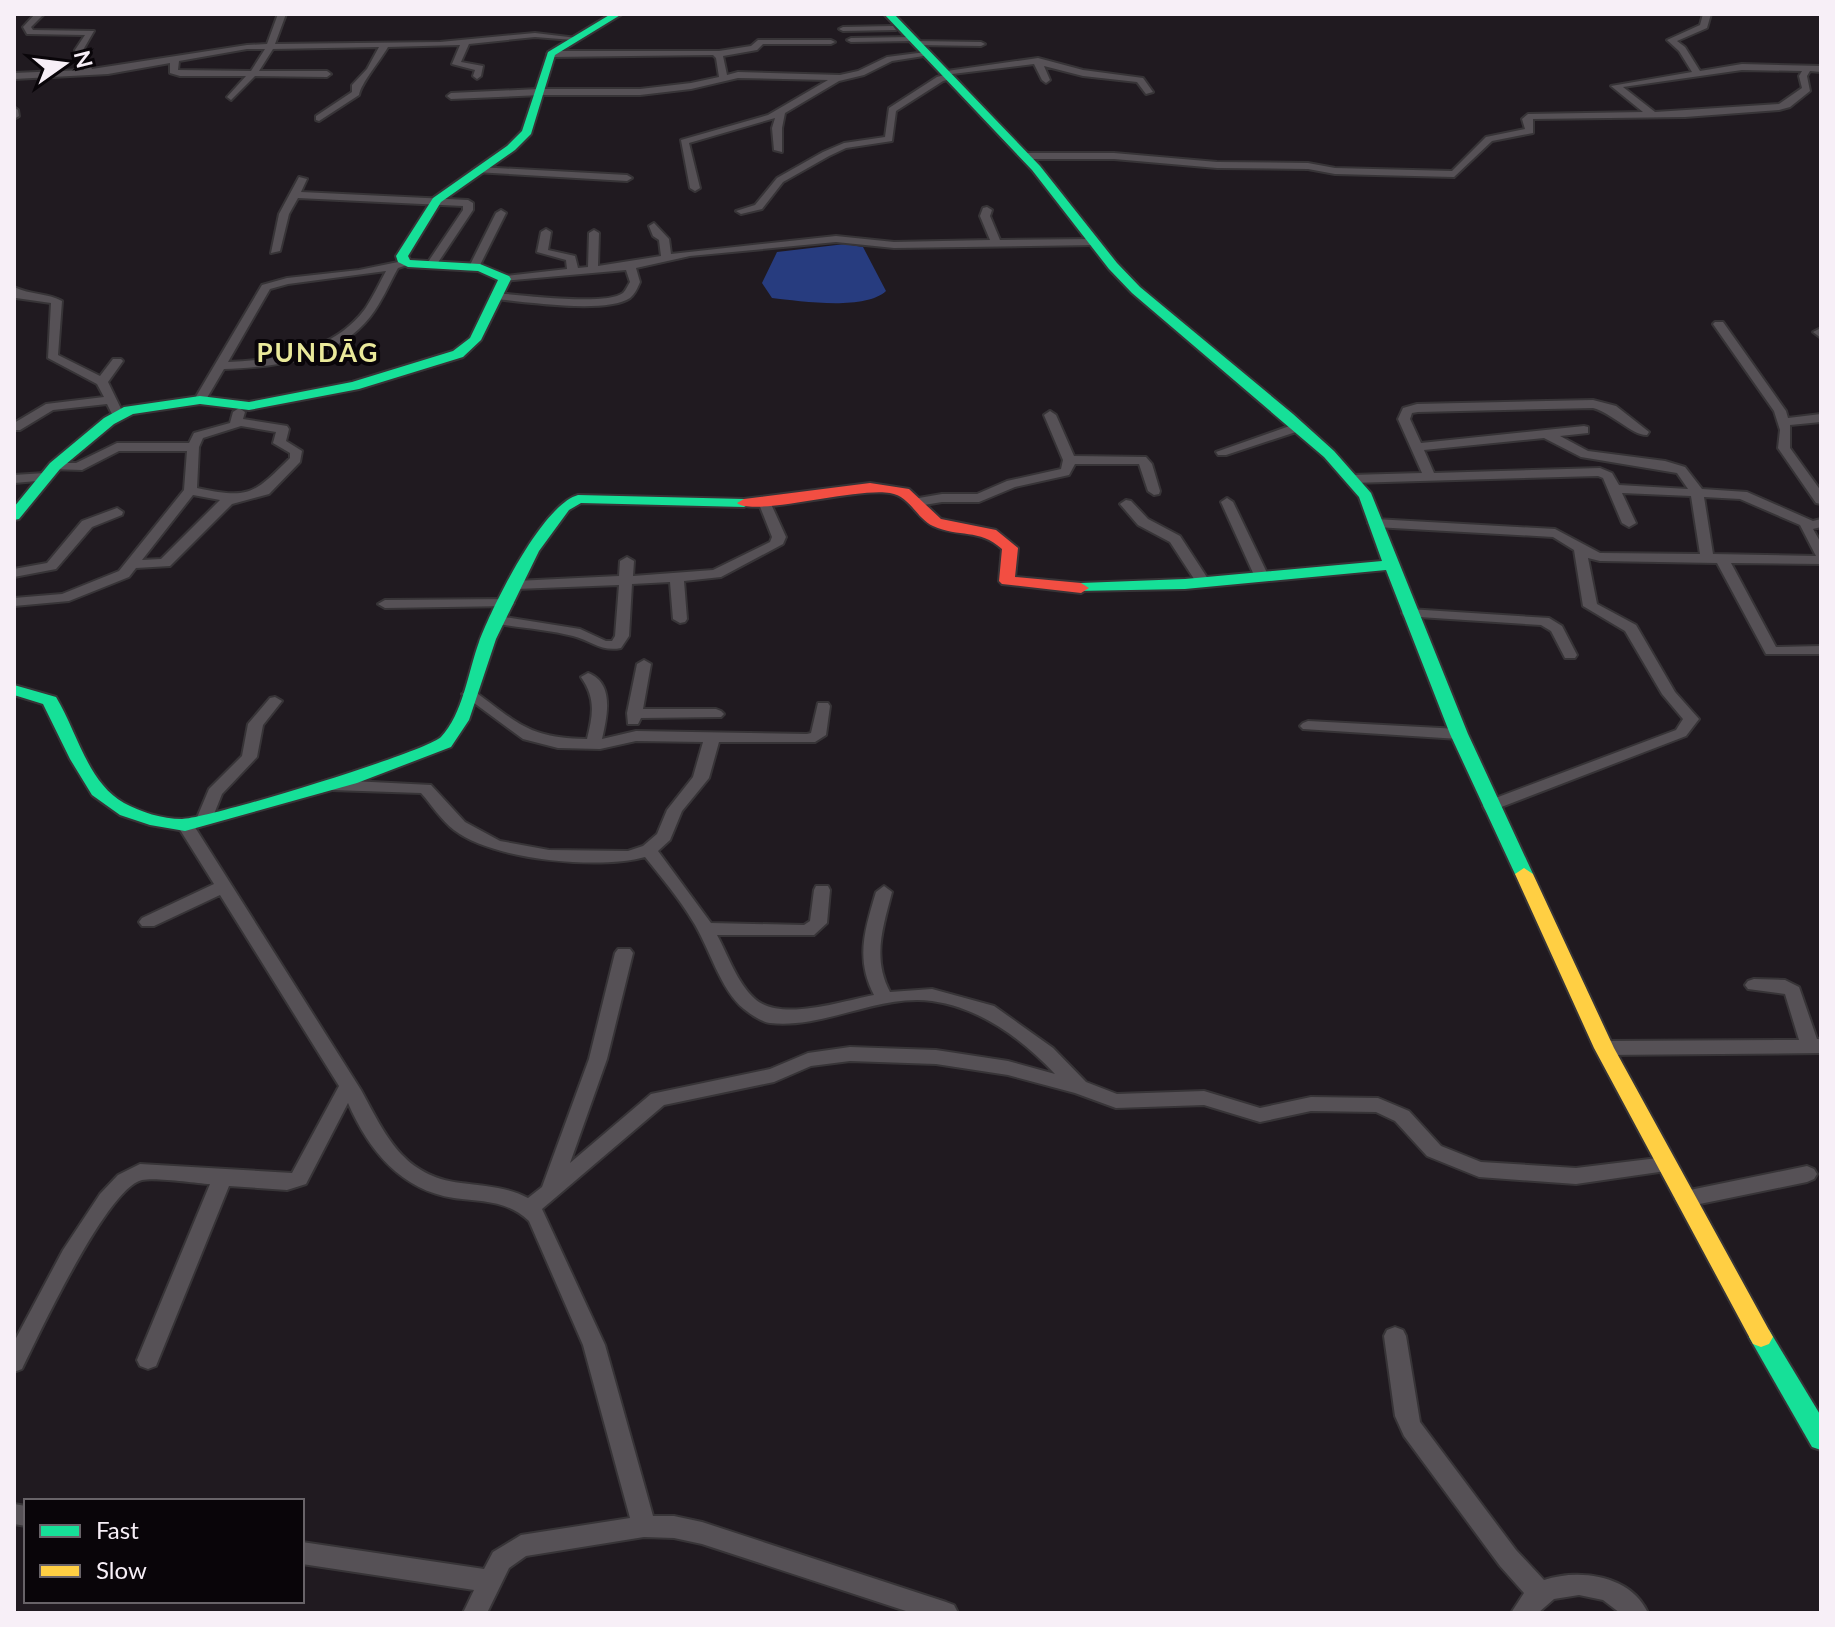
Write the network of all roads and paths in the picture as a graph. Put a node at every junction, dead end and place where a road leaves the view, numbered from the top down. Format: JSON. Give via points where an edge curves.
{"nodes":[{"id":1,"x":40,"y":14,"type":"edge"},
{"id":2,"x":282,"y":14,"type":"edge"},
{"id":3,"x":617,"y":14,"type":"edge"},
{"id":4,"x":889,"y":14,"type":"edge"},
{"id":5,"x":1707,"y":14,"type":"edge"},
{"id":6,"x":18,"y":22,"type":"dead end"},
{"id":7,"x":29,"y":24,"type":"junction"},
{"id":8,"x":843,"y":29,"type":"dead end"},
{"id":9,"x":573,"y":38,"type":"junction"},
{"id":10,"x":851,"y":40,"type":"dead end"},
{"id":11,"x":831,"y":42,"type":"dead end"},
{"id":12,"x":914,"y":42,"type":"junction"},
{"id":13,"x":465,"y":43,"type":"junction"},
{"id":14,"x":981,"y":44,"type":"dead end"},
{"id":15,"x":385,"y":45,"type":"junction"},
{"id":16,"x":271,"y":46,"type":"junction"},
{"id":17,"x":551,"y":54,"type":"junction"},
{"id":18,"x":718,"y":54,"type":"junction"},
{"id":19,"x":175,"y":59,"type":"junction"},
{"id":20,"x":1038,"y":61,"type":"junction"},
{"id":21,"x":1821,"y":69,"type":"edge"},
{"id":22,"x":1807,"y":70,"type":"junction"},
{"id":23,"x":89,"y":72,"type":"junction"},
{"id":24,"x":1697,"y":73,"type":"junction"},
{"id":25,"x":256,"y":74,"type":"junction"},
{"id":26,"x":327,"y":74,"type":"dead end"},
{"id":27,"x":946,"y":75,"type":"junction"},
{"id":28,"x":14,"y":76,"type":"edge"},
{"id":29,"x":477,"y":76,"type":"dead end"},
{"id":30,"x":723,"y":77,"type":"junction"},
{"id":31,"x":840,"y":78,"type":"junction"},
{"id":32,"x":1046,"y":80,"type":"dead end"},
{"id":33,"x":1149,"y":92,"type":"dead end"},
{"id":34,"x":538,"y":93,"type":"junction"},
{"id":35,"x":451,"y":96,"type":"dead end"},
{"id":36,"x":231,"y":97,"type":"dead end"},
{"id":37,"x":14,"y":110,"type":"edge"},
{"id":38,"x":781,"y":113,"type":"junction"},
{"id":39,"x":1652,"y":114,"type":"junction"},
{"id":40,"x":14,"y":116,"type":"edge"},
{"id":41,"x":319,"y":118,"type":"dead end"},
{"id":42,"x":779,"y":150,"type":"dead end"},
{"id":43,"x":1025,"y":156,"type":"junction"},
{"id":44,"x":478,"y":170,"type":"junction"},
{"id":45,"x":627,"y":178,"type":"dead end"},
{"id":46,"x":302,"y":179,"type":"dead end"},
{"id":47,"x":695,"y":188,"type":"dead end"},
{"id":48,"x":295,"y":195,"type":"junction"},
{"id":49,"x":437,"y":200,"type":"junction"},
{"id":50,"x":987,"y":210,"type":"dead end"},
{"id":51,"x":741,"y":211,"type":"dead end"},
{"id":52,"x":501,"y":213,"type":"dead end"},
{"id":53,"x":654,"y":226,"type":"dead end"},
{"id":54,"x":546,"y":232,"type":"dead end"},
{"id":55,"x":594,"y":233,"type":"dead end"},
{"id":56,"x":1094,"y":242,"type":"junction"},
{"id":57,"x":997,"y":245,"type":"junction"},
{"id":58,"x":275,"y":251,"type":"dead end"},
{"id":59,"x":667,"y":259,"type":"junction"},
{"id":60,"x":401,"y":264,"type":"junction"},
{"id":61,"x":431,"y":265,"type":"junction"},
{"id":62,"x":630,"y":266,"type":"junction"},
{"id":63,"x":474,"y":267,"type":"junction"},
{"id":64,"x":593,"y":271,"type":"junction"},
{"id":65,"x":573,"y":273,"type":"junction"},
{"id":66,"x":505,"y":279,"type":"junction"},
{"id":67,"x":14,"y":290,"type":"edge"},
{"id":68,"x":496,"y":296,"type":"junction"},
{"id":69,"x":1719,"y":324,"type":"dead end"},
{"id":70,"x":117,"y":361,"type":"dead end"},
{"id":71,"x":221,"y":366,"type":"junction"},
{"id":72,"x":102,"y":382,"type":"junction"},
{"id":73,"x":200,"y":400,"type":"junction"},
{"id":74,"x":115,"y":407,"type":"junction"},
{"id":75,"x":238,"y":414,"type":"junction"},
{"id":76,"x":1050,"y":415,"type":"dead end"},
{"id":77,"x":1821,"y":418,"type":"edge"},
{"id":78,"x":1784,"y":422,"type":"junction"},
{"id":79,"x":16,"y":427,"type":"edge"},
{"id":80,"x":1298,"y":427,"type":"junction"},
{"id":81,"x":1584,"y":430,"type":"dead end"},
{"id":82,"x":1643,"y":432,"type":"dead end"},
{"id":83,"x":1546,"y":434,"type":"junction"},
{"id":84,"x":193,"y":447,"type":"junction"},
{"id":85,"x":1416,"y":447,"type":"junction"},
{"id":86,"x":1222,"y":452,"type":"dead end"},
{"id":87,"x":1069,"y":460,"type":"junction"},
{"id":88,"x":50,"y":471,"type":"junction"},
{"id":89,"x":1429,"y":475,"type":"junction"},
{"id":90,"x":14,"y":479,"type":"edge"},
{"id":91,"x":1351,"y":479,"type":"junction"},
{"id":92,"x":1815,"y":484,"type":"edge"},
{"id":93,"x":1614,"y":489,"type":"junction"},
{"id":94,"x":190,"y":490,"type":"junction"},
{"id":95,"x":1154,"y":491,"type":"dead end"},
{"id":96,"x":1697,"y":492,"type":"junction"},
{"id":97,"x":231,"y":499,"type":"junction"},
{"id":98,"x":1821,"y":500,"type":"edge"},
{"id":99,"x":918,"y":502,"type":"junction"},
{"id":100,"x":1227,"y":502,"type":"dead end"},
{"id":101,"x":765,"y":504,"type":"junction"},
{"id":102,"x":1126,"y":504,"type":"dead end"},
{"id":103,"x":117,"y":512,"type":"dead end"},
{"id":104,"x":14,"y":516,"type":"edge"},
{"id":105,"x":1375,"y":523,"type":"junction"},
{"id":106,"x":1629,"y":523,"type":"dead end"},
{"id":107,"x":1814,"y":523,"type":"edge"},
{"id":108,"x":1580,"y":551,"type":"junction"},
{"id":109,"x":1821,"y":554,"type":"edge"},
{"id":110,"x":1714,"y":559,"type":"junction"},
{"id":111,"x":1821,"y":560,"type":"edge"},
{"id":112,"x":627,"y":561,"type":"dead end"},
{"id":113,"x":133,"y":564,"type":"junction"},
{"id":114,"x":1390,"y":565,"type":"junction"},
{"id":115,"x":14,"y":573,"type":"edge"},
{"id":116,"x":1261,"y":575,"type":"junction"},
{"id":117,"x":677,"y":578,"type":"junction"},
{"id":118,"x":624,"y":581,"type":"junction"},
{"id":119,"x":1203,"y":582,"type":"junction"},
{"id":120,"x":516,"y":585,"type":"junction"},
{"id":121,"x":14,"y":602,"type":"edge"},
{"id":122,"x":507,"y":603,"type":"junction"},
{"id":123,"x":385,"y":604,"type":"dead end"},
{"id":124,"x":1409,"y":613,"type":"junction"},
{"id":125,"x":680,"y":619,"type":"dead end"},
{"id":126,"x":498,"y":620,"type":"junction"},
{"id":127,"x":1821,"y":650,"type":"edge"},
{"id":128,"x":1570,"y":655,"type":"dead end"},
{"id":129,"x":644,"y":664,"type":"dead end"},
{"id":130,"x":588,"y":677,"type":"dead end"},
{"id":131,"x":14,"y":690,"type":"edge"},
{"id":132,"x":469,"y":694,"type":"junction"},
{"id":133,"x":275,"y":701,"type":"dead end"},
{"id":134,"x":823,"y":706,"type":"dead end"},
{"id":135,"x":634,"y":713,"type":"junction"},
{"id":136,"x":716,"y":714,"type":"dead end"},
{"id":137,"x":1308,"y":726,"type":"dead end"},
{"id":138,"x":1459,"y":734,"type":"junction"},
{"id":139,"x":636,"y":736,"type":"junction"},
{"id":140,"x":712,"y":738,"type":"junction"},
{"id":141,"x":593,"y":744,"type":"junction"},
{"id":142,"x":327,"y":785,"type":"junction"},
{"id":143,"x":1491,"y":806,"type":"junction"},
{"id":144,"x":204,"y":820,"type":"junction"},
{"id":145,"x":185,"y":825,"type":"junction"},
{"id":146,"x":649,"y":850,"type":"junction"},
{"id":147,"x":224,"y":886,"type":"junction"},
{"id":148,"x":822,"y":890,"type":"dead end"},
{"id":149,"x":884,"y":892,"type":"dead end"},
{"id":150,"x":148,"y":922,"type":"dead end"},
{"id":151,"x":706,"y":929,"type":"junction"},
{"id":152,"x":624,"y":953,"type":"dead end"},
{"id":153,"x":1754,"y":985,"type":"dead end"},
{"id":154,"x":885,"y":999,"type":"junction"},
{"id":155,"x":1816,"y":1046,"type":"edge"},
{"id":156,"x":1604,"y":1048,"type":"junction"},
{"id":157,"x":348,"y":1086,"type":"junction"},
{"id":158,"x":1079,"y":1087,"type":"junction"},
{"id":159,"x":1666,"y":1164,"type":"junction"},
{"id":160,"x":1807,"y":1174,"type":"dead end"},
{"id":161,"x":222,"y":1178,"type":"junction"},
{"id":162,"x":551,"y":1190,"type":"junction"},
{"id":163,"x":1685,"y":1199,"type":"junction"},
{"id":164,"x":530,"y":1208,"type":"junction"},
{"id":165,"x":1395,"y":1336,"type":"dead end"},
{"id":166,"x":148,"y":1360,"type":"dead end"},
{"id":167,"x":14,"y":1363,"type":"edge"},
{"id":168,"x":1821,"y":1439,"type":"edge"},
{"id":169,"x":644,"y":1526,"type":"junction"},
{"id":170,"x":304,"y":1553,"type":"edge"},
{"id":171,"x":491,"y":1581,"type":"junction"},
{"id":172,"x":1542,"y":1595,"type":"junction"},
{"id":173,"x":475,"y":1613,"type":"edge"},
{"id":174,"x":946,"y":1613,"type":"edge"},
{"id":175,"x":1523,"y":1613,"type":"edge"},
{"id":176,"x":1636,"y":1613,"type":"edge"}],
"edges":[{"from":1,"to":7,"type":"street"},
{"from":2,"to":16,"type":"street"},
{"from":3,"to":9,"type":"street"},
{"from":4,"to":12,"type":"street"},
{"from":5,"to":24,"type":"street","via":[[1704,26],[1671,40]]},
{"from":6,"to":7,"type":"street"},
{"from":7,"to":23,"type":"street","via":[[27,29],[35,34],[91,33],[79,50]]},
{"from":8,"to":12,"type":"street"},
{"from":9,"to":13,"type":"street","via":[[535,35]]},
{"from":9,"to":17,"type":"street"},
{"from":10,"to":12,"type":"street"},
{"from":11,"to":18,"type":"street","via":[[761,42]]},
{"from":12,"to":14,"type":"street"},
{"from":12,"to":27,"type":"street"},
{"from":12,"to":31,"type":"street","via":[[890,59]]},
{"from":13,"to":15,"type":"street"},
{"from":13,"to":29,"type":"street","via":[[456,64],[480,68]]},
{"from":15,"to":16,"type":"street"},
{"from":15,"to":41,"type":"street","via":[[356,85],[356,93]]},
{"from":16,"to":19,"type":"street"},
{"from":16,"to":25,"type":"street"},
{"from":17,"to":18,"type":"street"},
{"from":17,"to":34,"type":"street"},
{"from":18,"to":30,"type":"street"},
{"from":19,"to":23,"type":"street"},
{"from":19,"to":25,"type":"street","via":[[173,71],[180,73]]},
{"from":20,"to":27,"type":"street"},
{"from":20,"to":32,"type":"street"},
{"from":20,"to":33,"type":"street","via":[[1140,80]]},
{"from":21,"to":22,"type":"street"},
{"from":22,"to":24,"type":"street","via":[[1750,67]]},
{"from":22,"to":39,"type":"street","via":[[1803,76],[1808,87],[1787,105]]},
{"from":23,"to":28,"type":"street"},
{"from":24,"to":39,"type":"street","via":[[1615,86]]},
{"from":25,"to":26,"type":"street"},
{"from":25,"to":36,"type":"street"},
{"from":27,"to":43,"type":"street"},
{"from":27,"to":51,"type":"street","via":[[892,110],[889,139],[826,154],[780,180],[758,207]]},
{"from":30,"to":31,"type":"street"},
{"from":30,"to":34,"type":"street","via":[[640,92]]},
{"from":31,"to":38,"type":"street"},
{"from":34,"to":35,"type":"street"},
{"from":34,"to":44,"type":"street","via":[[527,132]]},
{"from":37,"to":40,"type":"street"},
{"from":38,"to":42,"type":"street"},
{"from":38,"to":47,"type":"street","via":[[684,142]]},
{"from":39,"to":43,"type":"street","via":[[1531,116],[1530,131],[1489,139],[1452,175]]},
{"from":43,"to":56,"type":"street"},
{"from":44,"to":45,"type":"street"},
{"from":44,"to":49,"type":"street"},
{"from":46,"to":48,"type":"street"},
{"from":48,"to":49,"type":"street"},
{"from":48,"to":58,"type":"street"},
{"from":49,"to":60,"type":"street"},
{"from":49,"to":61,"type":"street","via":[[470,207]]},
{"from":50,"to":57,"type":"street"},
{"from":52,"to":63,"type":"street"},
{"from":53,"to":59,"type":"street","via":[[665,241]]},
{"from":54,"to":65,"type":"street","via":[[542,252],[571,258]]},
{"from":55,"to":64,"type":"street"},
{"from":56,"to":57,"type":"street"},
{"from":56,"to":80,"type":"street","via":[[1136,290]]},
{"from":57,"to":59,"type":"street","via":[[836,239]]},
{"from":59,"to":62,"type":"street"},
{"from":60,"to":61,"type":"street"},
{"from":60,"to":71,"type":"street","via":[[367,315],[319,349],[280,360]]},
{"from":60,"to":71,"type":"street","via":[[266,287]]},
{"from":61,"to":63,"type":"street"},
{"from":62,"to":64,"type":"street"},
{"from":62,"to":68,"type":"street","via":[[635,282],[618,298]]},
{"from":63,"to":66,"type":"street"},
{"from":64,"to":65,"type":"street"},
{"from":65,"to":66,"type":"street"},
{"from":66,"to":68,"type":"street"},
{"from":67,"to":72,"type":"street","via":[[20,296],[57,301],[52,356]]},
{"from":68,"to":75,"type":"street","via":[[475,340],[458,354]]},
{"from":69,"to":78,"type":"street"},
{"from":70,"to":72,"type":"street"},
{"from":71,"to":73,"type":"street"},
{"from":72,"to":74,"type":"street"},
{"from":73,"to":74,"type":"street"},
{"from":73,"to":75,"type":"street"},
{"from":74,"to":79,"type":"street","via":[[62,401]]},
{"from":74,"to":88,"type":"street"},
{"from":75,"to":84,"type":"street","via":[[231,428],[198,436]]},
{"from":75,"to":97,"type":"street","via":[[283,429],[280,446],[297,454],[264,491]]},
{"from":76,"to":87,"type":"street"},
{"from":77,"to":78,"type":"street"},
{"from":78,"to":92,"type":"street","via":[[1784,448]]},
{"from":80,"to":86,"type":"street"},
{"from":80,"to":91,"type":"street"},
{"from":81,"to":83,"type":"street"},
{"from":82,"to":85,"type":"street","via":[[1612,409],[1583,403],[1403,410]]},
{"from":83,"to":85,"type":"street"},
{"from":83,"to":96,"type":"street","via":[[1601,458],[1675,467]]},
{"from":84,"to":88,"type":"street","via":[[117,447],[78,467]]},
{"from":84,"to":94,"type":"street"},
{"from":85,"to":89,"type":"street"},
{"from":87,"to":95,"type":"street","via":[[1142,460]]},
{"from":87,"to":99,"type":"street","via":[[1068,470],[1060,474],[979,498]]},
{"from":88,"to":90,"type":"street"},
{"from":88,"to":104,"type":"street"},
{"from":89,"to":91,"type":"street"},
{"from":89,"to":93,"type":"street","via":[[1593,472],[1607,475]]},
{"from":91,"to":105,"type":"street","via":[[1366,496]]},
{"from":92,"to":98,"type":"street"},
{"from":93,"to":96,"type":"street"},
{"from":93,"to":106,"type":"street"},
{"from":94,"to":97,"type":"street"},
{"from":94,"to":113,"type":"street"},
{"from":96,"to":107,"type":"street","via":[[1742,495]]},
{"from":96,"to":110,"type":"street"},
{"from":97,"to":113,"type":"street","via":[[165,563]]},
{"from":99,"to":101,"type":"street","via":[[905,492],[878,487]]},
{"from":99,"to":119,"type":"street","via":[[937,522],[1003,537],[1010,548],[1008,582],[1071,588]]},
{"from":100,"to":116,"type":"street"},
{"from":101,"to":117,"type":"street","via":[[779,537],[776,544],[716,574]]},
{"from":101,"to":120,"type":"street","via":[[578,499],[564,507],[541,536]]},
{"from":102,"to":119,"type":"street","via":[[1143,522],[1175,539]]},
{"from":103,"to":115,"type":"street","via":[[87,524],[51,566]]},
{"from":105,"to":108,"type":"street","via":[[1555,533]]},
{"from":105,"to":114,"type":"street"},
{"from":107,"to":109,"type":"street","via":[[1805,527]]},
{"from":108,"to":110,"type":"street","via":[[1600,557]]},
{"from":108,"to":143,"type":"street","via":[[1590,606],[1631,628],[1664,686],[1691,719],[1681,733]]},
{"from":110,"to":111,"type":"street"},
{"from":110,"to":127,"type":"street","via":[[1771,651]]},
{"from":112,"to":118,"type":"street"},
{"from":113,"to":121,"type":"street","via":[[120,577],[64,598]]},
{"from":114,"to":116,"type":"street"},
{"from":114,"to":124,"type":"street"},
{"from":116,"to":119,"type":"street"},
{"from":117,"to":118,"type":"street"},
{"from":117,"to":125,"type":"street"},
{"from":118,"to":120,"type":"street"},
{"from":118,"to":126,"type":"street","via":[[622,636],[616,645],[603,645],[580,633]]},
{"from":120,"to":122,"type":"street"},
{"from":122,"to":123,"type":"street"},
{"from":122,"to":126,"type":"street"},
{"from":124,"to":128,"type":"street","via":[[1544,621],[1557,629]]},
{"from":124,"to":138,"type":"street"},
{"from":126,"to":132,"type":"street"},
{"from":129,"to":135,"type":"street"},
{"from":130,"to":141,"type":"street","via":[[602,702]]},
{"from":131,"to":145,"type":"street","via":[[50,701],[99,792],[119,808]]},
{"from":132,"to":141,"type":"street","via":[[528,736]]},
{"from":132,"to":142,"type":"street","via":[[461,720],[445,743]]},
{"from":133,"to":144,"type":"street","via":[[256,724],[249,757],[215,792]]},
{"from":134,"to":140,"type":"street","via":[[818,735],[810,739]]},
{"from":135,"to":136,"type":"street"},
{"from":135,"to":139,"type":"street"},
{"from":137,"to":138,"type":"street"},
{"from":138,"to":143,"type":"street"},
{"from":139,"to":140,"type":"street"},
{"from":139,"to":141,"type":"street"},
{"from":140,"to":146,"type":"street","via":[[701,778]]},
{"from":142,"to":144,"type":"street"},
{"from":142,"to":146,"type":"street","via":[[420,786],[468,833],[524,853],[597,857]]},
{"from":143,"to":156,"type":"street"},
{"from":144,"to":145,"type":"street"},
{"from":145,"to":147,"type":"street"},
{"from":146,"to":151,"type":"street"},
{"from":147,"to":150,"type":"street"},
{"from":147,"to":157,"type":"street"},
{"from":148,"to":151,"type":"street","via":[[818,923],[808,931]]},
{"from":149,"to":154,"type":"street","via":[[869,955],[873,978]]},
{"from":151,"to":154,"type":"street","via":[[738,991],[763,1015],[779,1018]]},
{"from":152,"to":162,"type":"street","via":[[598,1059]]},
{"from":153,"to":155,"type":"street","via":[[1790,988]]},
{"from":154,"to":158,"type":"street","via":[[932,995],[988,1010],[1046,1053]]},
{"from":155,"to":156,"type":"street"},
{"from":156,"to":159,"type":"street"},
{"from":157,"to":161,"type":"street","via":[[299,1179]]},
{"from":157,"to":164,"type":"street","via":[[375,1136],[398,1164],[437,1187],[508,1196]]},
{"from":158,"to":159,"type":"street","via":[[1116,1101],[1204,1098],[1257,1115],[1311,1104],[1378,1105],[1402,1116],[1434,1151],[1479,1169],[1576,1176]]},
{"from":158,"to":162,"type":"street","via":[[1008,1068],[936,1057],[850,1054],[808,1060],[774,1075],[658,1099]]},
{"from":159,"to":163,"type":"street"},
{"from":160,"to":163,"type":"street"},
{"from":161,"to":166,"type":"street"},
{"from":161,"to":167,"type":"street","via":[[140,1172],[125,1177],[75,1248]]},
{"from":162,"to":164,"type":"street"},
{"from":163,"to":168,"type":"street"},
{"from":164,"to":169,"type":"street","via":[[594,1345]]},
{"from":165,"to":172,"type":"street","via":[[1412,1429]]},
{"from":169,"to":171,"type":"street","via":[[521,1546],[501,1560]]},
{"from":169,"to":174,"type":"street","via":[[702,1533]]},
{"from":170,"to":171,"type":"street"},
{"from":171,"to":173,"type":"street"},
{"from":172,"to":175,"type":"street"},
{"from":172,"to":176,"type":"street","via":[[1584,1583],[1612,1593]]}]}
